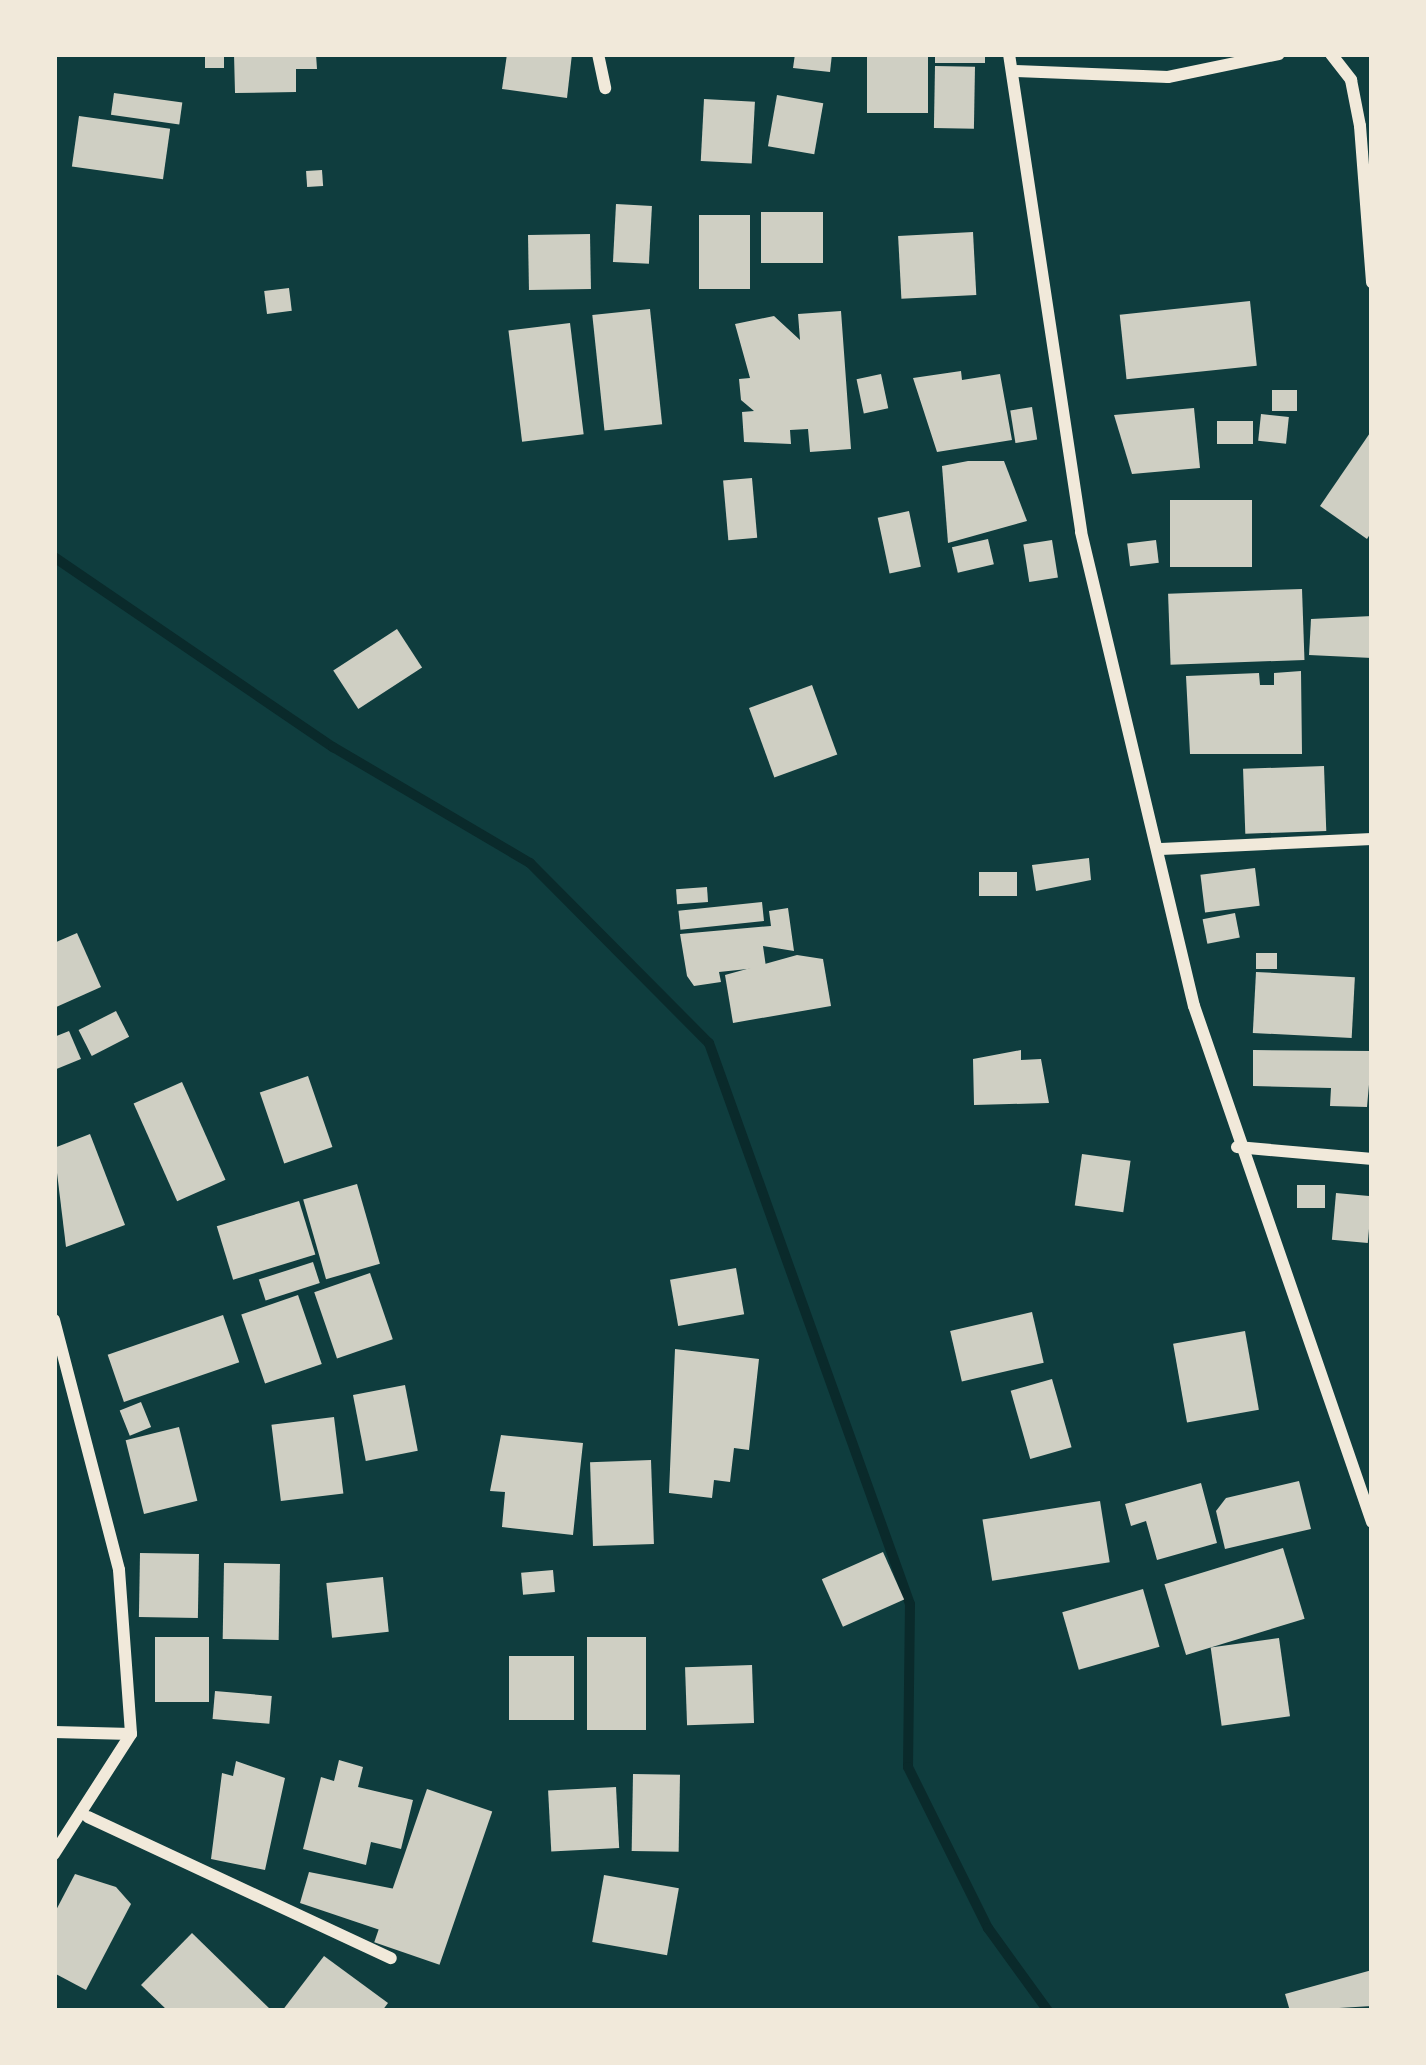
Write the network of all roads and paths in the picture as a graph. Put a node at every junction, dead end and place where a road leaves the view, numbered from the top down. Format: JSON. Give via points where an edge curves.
{"nodes":[{"id":1,"x":598,"y":54,"type":"edge"},
{"id":2,"x":1009,"y":54,"type":"edge"},
{"id":3,"x":1279,"y":54,"type":"edge"},
{"id":4,"x":1331,"y":54,"type":"edge"},
{"id":5,"x":1014,"y":71,"type":"junction"},
{"id":6,"x":605,"y":88,"type":"dead end"},
{"id":7,"x":1372,"y":283,"type":"edge"},
{"id":8,"x":1372,"y":838,"type":"edge"},
{"id":9,"x":1161,"y":849,"type":"junction"},
{"id":10,"x":1237,"y":1148,"type":"junction"},
{"id":11,"x":1372,"y":1160,"type":"edge"},
{"id":12,"x":54,"y":1320,"type":"edge"},
{"id":13,"x":1372,"y":1522,"type":"edge"},
{"id":14,"x":54,"y":1732,"type":"edge"},
{"id":15,"x":131,"y":1734,"type":"junction"},
{"id":16,"x":88,"y":1817,"type":"junction"},
{"id":17,"x":54,"y":1854,"type":"edge"},
{"id":18,"x":391,"y":1958,"type":"dead end"}],
"edges":[{"from":1,"to":6,"type":"street"},
{"from":2,"to":5,"type":"street"},
{"from":3,"to":5,"type":"street","via":[[1168,77]]},
{"from":4,"to":7,"type":"street","via":[[1351,80],[1360,126]]},
{"from":5,"to":9,"type":"street","via":[[1081,532]]},
{"from":8,"to":9,"type":"street"},
{"from":9,"to":10,"type":"street"},
{"from":10,"to":11,"type":"street"},
{"from":10,"to":13,"type":"street"},
{"from":12,"to":15,"type":"street","via":[[119,1570]]},
{"from":14,"to":15,"type":"street"},
{"from":15,"to":16,"type":"street"},
{"from":16,"to":17,"type":"street"},
{"from":16,"to":18,"type":"street"}]}
